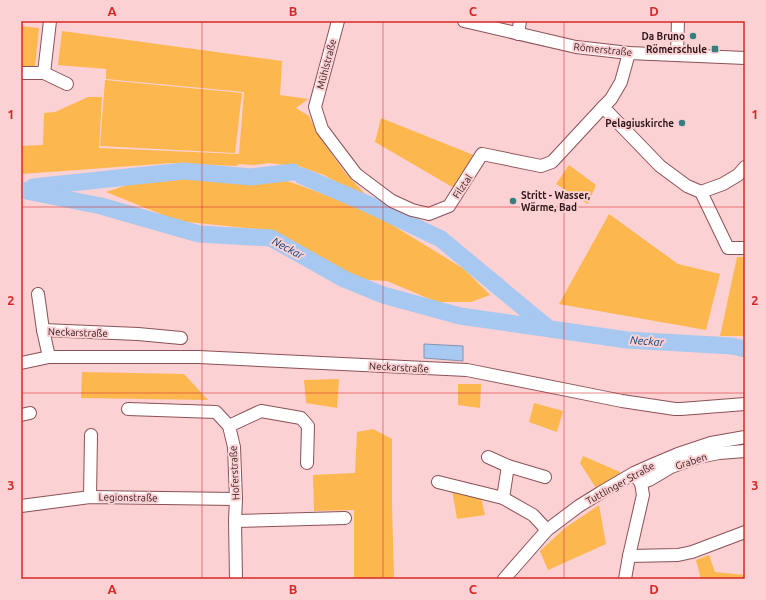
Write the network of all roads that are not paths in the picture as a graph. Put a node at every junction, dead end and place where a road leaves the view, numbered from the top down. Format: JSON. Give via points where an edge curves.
{"nodes":[{"id":1,"x":50,"y":21,"type":"edge"},
{"id":2,"x":338,"y":21,"type":"edge"},
{"id":3,"x":464,"y":21,"type":"edge"},
{"id":4,"x":520,"y":21,"type":"edge"},
{"id":5,"x":678,"y":21,"type":"edge"},
{"id":6,"x":518,"y":34,"type":"junction"},
{"id":7,"x":629,"y":53,"type":"junction"},
{"id":8,"x":677,"y":54,"type":"junction"},
{"id":9,"x":745,"y":58,"type":"edge"},
{"id":10,"x":21,"y":73,"type":"edge"},
{"id":11,"x":44,"y":73,"type":"junction"},
{"id":12,"x":66,"y":84,"type":"dead end"},
{"id":13,"x":315,"y":107,"type":"joint"},
{"id":14,"x":603,"y":107,"type":"junction"},
{"id":15,"x":745,"y":167,"type":"edge"},
{"id":16,"x":701,"y":192,"type":"junction"},
{"id":17,"x":745,"y":248,"type":"edge"},
{"id":18,"x":38,"y":294,"type":"dead end"},
{"id":19,"x":43,"y":330,"type":"junction"},
{"id":20,"x":181,"y":338,"type":"dead end"},
{"id":21,"x":49,"y":357,"type":"junction"},
{"id":22,"x":21,"y":363,"type":"edge"},
{"id":23,"x":745,"y":404,"type":"edge"},
{"id":24,"x":128,"y":409,"type":"dead end"},
{"id":25,"x":229,"y":426,"type":"junction"},
{"id":26,"x":91,"y":434,"type":"dead end"},
{"id":27,"x":745,"y":437,"type":"edge"},
{"id":28,"x":745,"y":451,"type":"edge"},
{"id":29,"x":488,"y":457,"type":"dead end"},
{"id":30,"x":306,"y":463,"type":"dead end"},
{"id":31,"x":508,"y":466,"type":"junction"},
{"id":32,"x":545,"y":477,"type":"dead end"},
{"id":33,"x":637,"y":478,"type":"junction"},
{"id":34,"x":438,"y":482,"type":"dead end"},
{"id":35,"x":90,"y":497,"type":"junction"},
{"id":36,"x":503,"y":498,"type":"junction"},
{"id":37,"x":236,"y":499,"type":"junction"},
{"id":38,"x":21,"y":506,"type":"edge"},
{"id":39,"x":345,"y":518,"type":"dead end"},
{"id":40,"x":235,"y":521,"type":"junction"},
{"id":41,"x":547,"y":530,"type":"junction"},
{"id":42,"x":745,"y":532,"type":"edge"},
{"id":43,"x":629,"y":556,"type":"junction"},
{"id":44,"x":236,"y":579,"type":"edge"},
{"id":45,"x":504,"y":579,"type":"edge"},
{"id":46,"x":625,"y":579,"type":"edge"}],
"edges":[{"from":1,"to":11,"type":"street"},
{"from":2,"to":13,"type":"street","name":"Mühlstraße"},
{"from":3,"to":6,"type":"street","name":"Römerstraße"},
{"from":4,"to":6,"type":"street"},
{"from":5,"to":8,"type":"street"},
{"from":6,"to":7,"type":"street","name":"Römerstraße","via":[[576,47]]},
{"from":7,"to":8,"type":"street","name":"Römerstraße"},
{"from":7,"to":14,"type":"street","via":[[621,82]]},
{"from":8,"to":9,"type":"street","name":"Römerstraße"},
{"from":10,"to":11,"type":"street"},
{"from":11,"to":12,"type":"street"},
{"from":13,"to":14,"type":"street","name":"Filztal","via":[[322,129],[356,174],[392,201],[429,214],[448,206],[482,154],[541,166],[552,162]]},
{"from":14,"to":16,"type":"street","via":[[660,166],[687,186]]},
{"from":15,"to":16,"type":"street","via":[[738,175],[723,184]]},
{"from":16,"to":17,"type":"street","via":[[728,248]]},
{"from":18,"to":19,"type":"street","name":"Neckarstraße"},
{"from":19,"to":20,"type":"street","name":"Neckarstraße","via":[[138,329]]},
{"from":19,"to":21,"type":"street","name":"Neckarstraße"},
{"from":21,"to":22,"type":"street","name":"Neckarstraße"},
{"from":21,"to":23,"type":"street","name":"Neckarstraße","via":[[198,357],[467,370],[675,409]]},
{"from":24,"to":25,"type":"street","via":[[216,412]]},
{"from":25,"to":30,"type":"street","via":[[261,411],[301,418],[308,426]]},
{"from":25,"to":37,"type":"street","name":"Hoferstraße","via":[[234,447]]},
{"from":26,"to":35,"type":"street"},
{"from":27,"to":33,"type":"street","name":"Tuttlinger Straße","via":[[711,443],[661,461]]},
{"from":28,"to":33,"type":"street","name":"Graben","via":[[699,457]]},
{"from":29,"to":31,"type":"street"},
{"from":31,"to":32,"type":"street"},
{"from":31,"to":36,"type":"street"},
{"from":33,"to":41,"type":"street","name":"Tuttlinger Straße","via":[[600,493]]},
{"from":33,"to":43,"type":"street","via":[[643,495]]},
{"from":34,"to":36,"type":"street"},
{"from":35,"to":37,"type":"street","name":"Legionstraße"},
{"from":35,"to":38,"type":"street","name":"Legionstraße"},
{"from":36,"to":41,"type":"street","via":[[533,515]]},
{"from":37,"to":40,"type":"street","name":"Hoferstraße"},
{"from":39,"to":40,"type":"street"},
{"from":40,"to":44,"type":"street","name":"Hoferstraße"},
{"from":41,"to":45,"type":"street","name":"Tuttlinger Straße"},
{"from":42,"to":43,"type":"street","via":[[678,555]]},
{"from":43,"to":46,"type":"street"}]}
